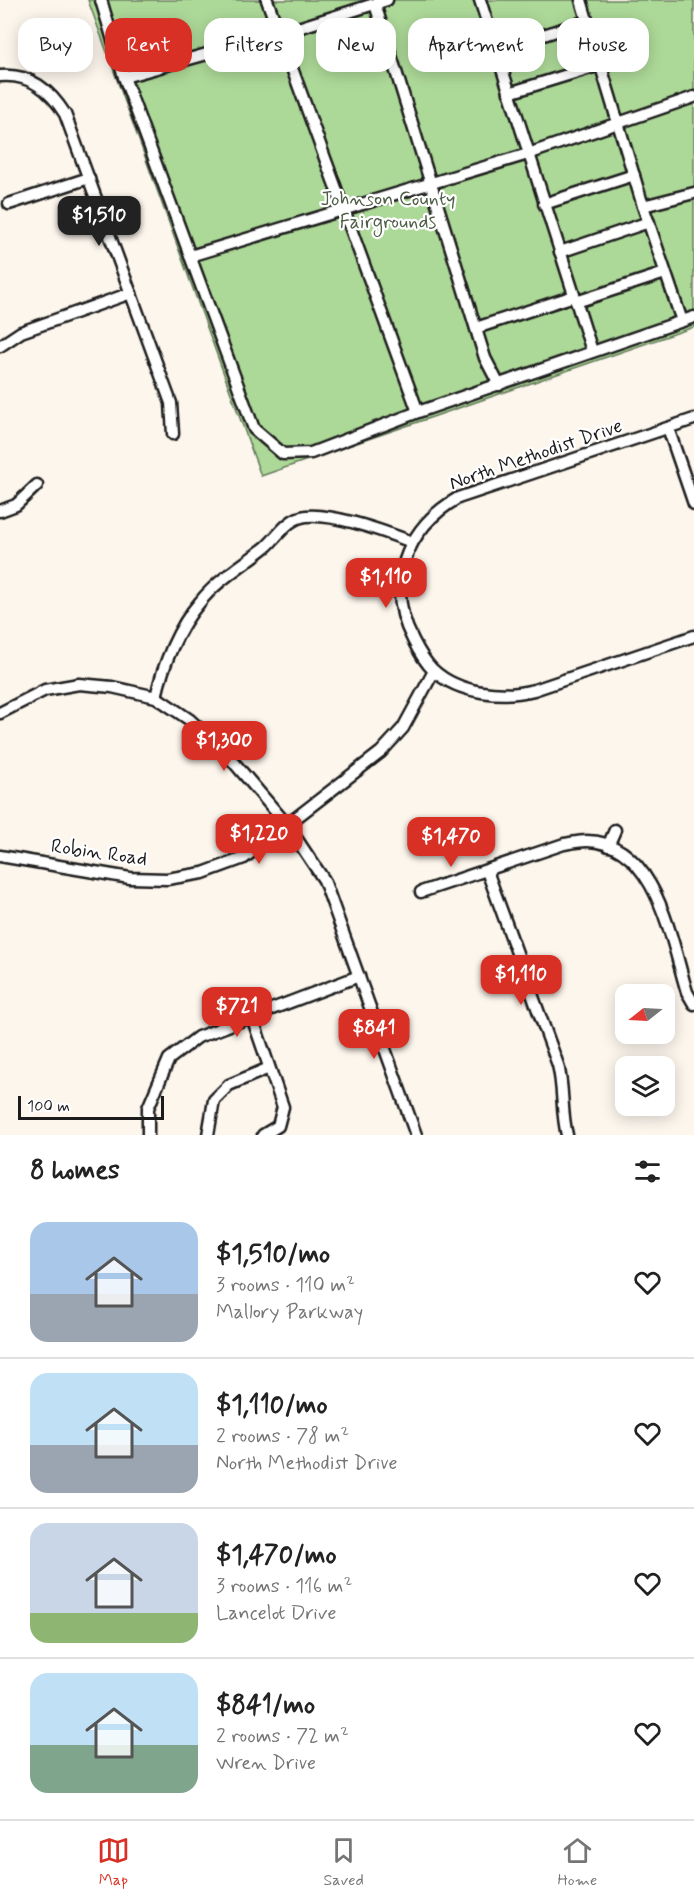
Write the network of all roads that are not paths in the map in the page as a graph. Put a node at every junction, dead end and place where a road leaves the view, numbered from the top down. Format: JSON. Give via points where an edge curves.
{"nodes":[{"id":1,"x":101,"y":0,"type":"edge"},
{"id":2,"x":267,"y":0,"type":"edge"},
{"id":3,"x":387,"y":0,"type":"edge"},
{"id":4,"x":581,"y":0,"type":"edge"},
{"id":5,"x":484,"y":1,"type":"edge"},
{"id":6,"x":375,"y":4,"type":"junction"},
{"id":7,"x":273,"y":18,"type":"edge"},
{"id":8,"x":489,"y":18,"type":"edge"},
{"id":9,"x":586,"y":18,"type":"edge"},
{"id":10,"x":304,"y":26,"type":"edge"},
{"id":11,"x":204,"y":55,"type":"edge"},
{"id":12,"x":293,"y":72,"type":"edge"},
{"id":13,"x":503,"y":72,"type":"edge"},
{"id":14,"x":577,"y":72,"type":"edge"},
{"id":15,"x":602,"y":72,"type":"edge"},
{"id":16,"x":0,"y":76,"type":"edge"},
{"id":17,"x":124,"y":77,"type":"junction"},
{"id":18,"x":509,"y":93,"type":"junction"},
{"id":19,"x":694,"y":97,"type":"edge"},
{"id":20,"x":618,"y":123,"type":"junction"},
{"id":21,"x":528,"y":154,"type":"junction"},
{"id":22,"x":634,"y":175,"type":"junction"},
{"id":23,"x":89,"y":178,"type":"junction"},
{"id":24,"x":431,"y":184,"type":"junction"},
{"id":25,"x":694,"y":193,"type":"edge"},
{"id":26,"x":9,"y":204,"type":"dead end"},
{"id":27,"x":544,"y":204,"type":"junction"},
{"id":28,"x":643,"y":206,"type":"junction"},
{"id":29,"x":344,"y":211,"type":"junction"},
{"id":30,"x":649,"y":222,"type":"junction"},
{"id":31,"x":560,"y":252,"type":"junction"},
{"id":32,"x":190,"y":255,"type":"junction"},
{"id":33,"x":665,"y":273,"type":"junction"},
{"id":34,"x":131,"y":293,"type":"junction"},
{"id":35,"x":575,"y":299,"type":"junction"},
{"id":36,"x":694,"y":317,"type":"edge"},
{"id":37,"x":682,"y":321,"type":"junction"},
{"id":38,"x":476,"y":328,"type":"junction"},
{"id":39,"x":0,"y":346,"type":"edge"},
{"id":40,"x":592,"y":351,"type":"junction"},
{"id":41,"x":499,"y":385,"type":"junction"},
{"id":42,"x":418,"y":412,"type":"junction"},
{"id":43,"x":694,"y":419,"type":"edge"},
{"id":44,"x":668,"y":428,"type":"junction"},
{"id":45,"x":173,"y":434,"type":"dead end"},
{"id":46,"x":37,"y":485,"type":"dead end"},
{"id":47,"x":694,"y":504,"type":"edge"},
{"id":48,"x":0,"y":511,"type":"edge"},
{"id":49,"x":412,"y":542,"type":"junction"},
{"id":50,"x":694,"y":636,"type":"edge"},
{"id":51,"x":434,"y":671,"type":"junction"},
{"id":52,"x":156,"y":697,"type":"junction"},
{"id":53,"x":0,"y":713,"type":"edge"},
{"id":54,"x":288,"y":825,"type":"junction"},
{"id":55,"x":615,"y":830,"type":"dead end"},
{"id":56,"x":608,"y":846,"type":"junction"},
{"id":57,"x":0,"y":856,"type":"edge"},
{"id":58,"x":487,"y":871,"type":"junction"},
{"id":59,"x":421,"y":892,"type":"dead end"},
{"id":60,"x":359,"y":976,"type":"junction"},
{"id":61,"x":694,"y":1004,"type":"edge"},
{"id":62,"x":252,"y":1017,"type":"junction"},
{"id":63,"x":269,"y":1068,"type":"junction"},
{"id":64,"x":148,"y":1135,"type":"edge"},
{"id":65,"x":208,"y":1135,"type":"edge"},
{"id":66,"x":263,"y":1135,"type":"edge"},
{"id":67,"x":416,"y":1135,"type":"edge"},
{"id":68,"x":567,"y":1135,"type":"edge"}],
"edges":[{"from":1,"to":17,"type":"street"},
{"from":2,"to":7,"type":"street"},
{"from":3,"to":6,"type":"street"},
{"from":4,"to":9,"type":"street"},
{"from":5,"to":8,"type":"street"},
{"from":6,"to":10,"type":"street"},
{"from":6,"to":24,"type":"street"},
{"from":11,"to":17,"type":"street"},
{"from":12,"to":29,"type":"street"},
{"from":13,"to":18,"type":"street"},
{"from":14,"to":18,"type":"street"},
{"from":15,"to":20,"type":"street"},
{"from":16,"to":23,"type":"street","via":[[18,75],[34,82],[57,101]]},
{"from":17,"to":32,"type":"street"},
{"from":18,"to":21,"type":"street"},
{"from":19,"to":20,"type":"street"},
{"from":20,"to":21,"type":"street"},
{"from":20,"to":22,"type":"street"},
{"from":21,"to":24,"type":"street"},
{"from":21,"to":27,"type":"street"},
{"from":22,"to":27,"type":"street"},
{"from":22,"to":28,"type":"street"},
{"from":23,"to":26,"type":"street"},
{"from":23,"to":34,"type":"street"},
{"from":24,"to":29,"type":"street"},
{"from":24,"to":38,"type":"street"},
{"from":25,"to":28,"type":"street"},
{"from":27,"to":31,"type":"street"},
{"from":28,"to":30,"type":"street"},
{"from":29,"to":32,"type":"street"},
{"from":29,"to":42,"type":"street"},
{"from":30,"to":31,"type":"street"},
{"from":30,"to":33,"type":"street"},
{"from":31,"to":35,"type":"street"},
{"from":32,"to":42,"type":"street","via":[[254,429],[283,454],[311,453]]},
{"from":33,"to":35,"type":"street"},
{"from":33,"to":37,"type":"street"},
{"from":34,"to":39,"type":"street","via":[[21,332]]},
{"from":34,"to":45,"type":"street","via":[[171,403]]},
{"from":35,"to":38,"type":"street"},
{"from":35,"to":40,"type":"street"},
{"from":36,"to":37,"type":"street"},
{"from":37,"to":40,"type":"street"},
{"from":38,"to":41,"type":"street"},
{"from":40,"to":41,"type":"street"},
{"from":41,"to":42,"type":"street"},
{"from":43,"to":44,"type":"street","name":"North Methodist Drive"},
{"from":44,"to":47,"type":"street"},
{"from":44,"to":49,"type":"street","name":"North Methodist Drive","via":[[458,498],[439,509]]},
{"from":46,"to":48,"type":"street","via":[[16,505]]},
{"from":49,"to":51,"type":"street","name":"North Methodist Drive","via":[[399,585],[400,606],[419,652]]},
{"from":49,"to":52,"type":"street","via":[[335,519],[305,516],[289,522],[271,542],[200,601],[175,644]]},
{"from":50,"to":51,"type":"street","name":"North Methodist Drive","via":[[518,694],[466,688]]},
{"from":51,"to":54,"type":"street","name":"Robin Road","via":[[403,728],[381,752]]},
{"from":52,"to":53,"type":"street","via":[[79,684],[45,690]]},
{"from":52,"to":54,"type":"street","via":[[190,720],[225,752]]},
{"from":54,"to":57,"type":"street","name":"Robin Road","via":[[244,858],[203,873],[167,879],[130,879]]},
{"from":54,"to":60,"type":"street","via":[[324,880]]},
{"from":55,"to":56,"type":"street"},
{"from":56,"to":58,"type":"street","via":[[585,841],[564,844]]},
{"from":56,"to":61,"type":"street","via":[[630,858],[656,892]]},
{"from":58,"to":59,"type":"street"},
{"from":58,"to":68,"type":"street","via":[[558,1065]]},
{"from":60,"to":62,"type":"street"},
{"from":60,"to":67,"type":"street"},
{"from":62,"to":63,"type":"street"},
{"from":62,"to":64,"type":"street","via":[[198,1037],[169,1059],[148,1108]]},
{"from":63,"to":65,"type":"street","via":[[229,1085],[214,1100]]},
{"from":63,"to":66,"type":"street","via":[[283,1107],[278,1126]]}]}
